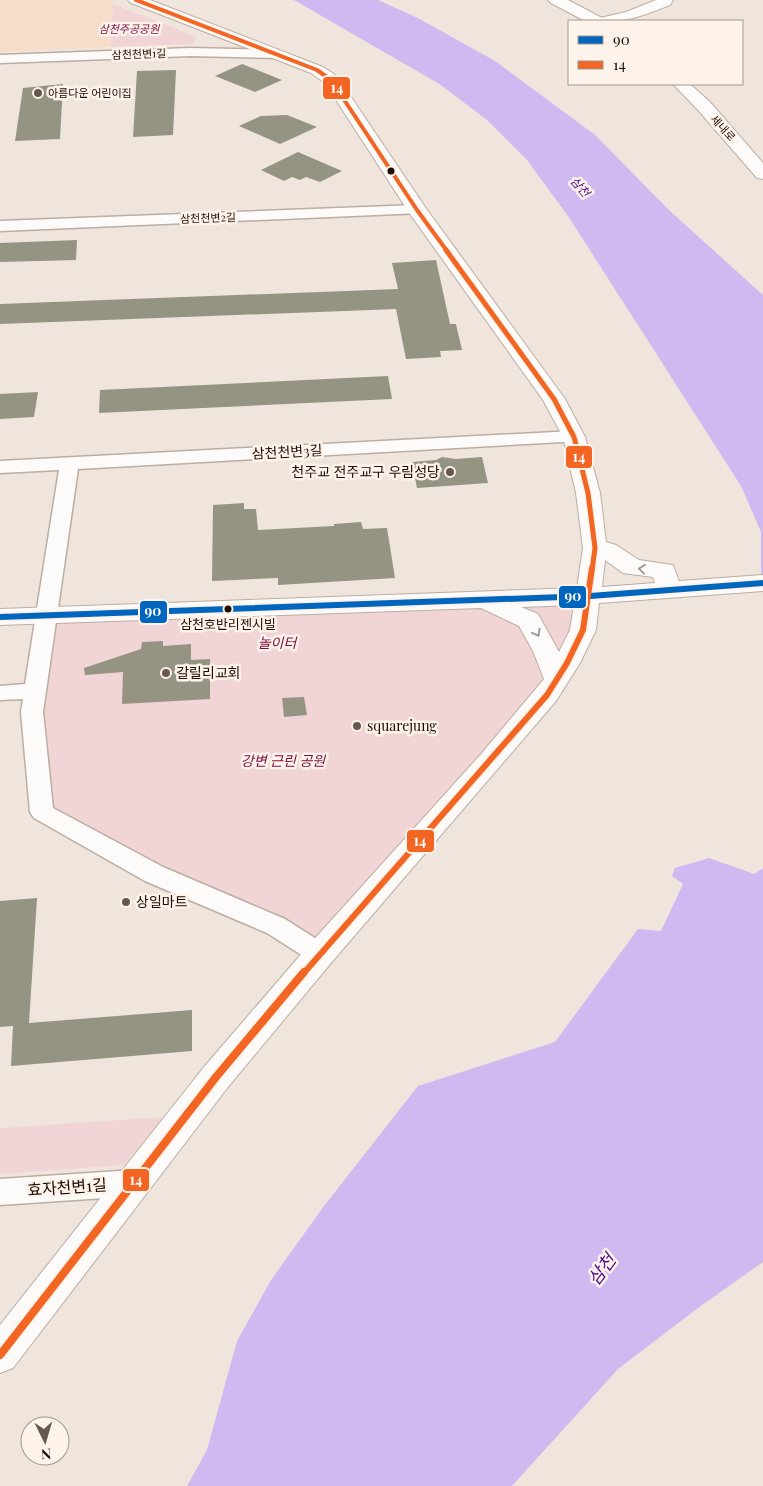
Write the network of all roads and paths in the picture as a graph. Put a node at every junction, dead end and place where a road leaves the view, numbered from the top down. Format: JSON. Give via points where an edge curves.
{"nodes":[{"id":1,"x":136,"y":0,"type":"edge"},
{"id":2,"x":556,"y":0,"type":"edge"},
{"id":3,"x":664,"y":0,"type":"edge"},
{"id":4,"x":594,"y":20,"type":"edge"},
{"id":5,"x":610,"y":20,"type":"edge"},
{"id":6,"x":277,"y":54,"type":"junction"},
{"id":7,"x":0,"y":59,"type":"edge"},
{"id":8,"x":682,"y":85,"type":"edge"},
{"id":9,"x":763,"y":174,"type":"edge"},
{"id":10,"x":417,"y":210,"type":"junction"},
{"id":11,"x":0,"y":226,"type":"edge"},
{"id":12,"x":574,"y":437,"type":"junction"},
{"id":13,"x":69,"y":464,"type":"junction"},
{"id":14,"x":0,"y":467,"type":"edge"},
{"id":15,"x":601,"y":549,"type":"junction"},
{"id":16,"x":763,"y":583,"type":"edge"},
{"id":17,"x":668,"y":588,"type":"junction"},
{"id":18,"x":596,"y":595,"type":"junction"},
{"id":19,"x":483,"y":599,"type":"junction"},
{"id":20,"x":46,"y":616,"type":"junction"},
{"id":21,"x":0,"y":617,"type":"edge"},
{"id":22,"x":557,"y":679,"type":"junction"},
{"id":23,"x":35,"y":691,"type":"junction"},
{"id":24,"x":0,"y":693,"type":"edge"},
{"id":25,"x":320,"y":954,"type":"junction"},
{"id":26,"x":134,"y":1182,"type":"junction"},
{"id":27,"x":0,"y":1192,"type":"edge"},
{"id":28,"x":0,"y":1355,"type":"edge"}],
"edges":[{"from":1,"to":6,"type":"street"},
{"from":2,"to":4,"type":"street"},
{"from":3,"to":5,"type":"street","via":[[631,15]]},
{"from":6,"to":7,"type":"street","name":"삼천천변1길","via":[[191,52]]},
{"from":6,"to":10,"type":"street","via":[[317,70],[331,80]]},
{"from":8,"to":9,"type":"street","name":"세내로","via":[[710,112]]},
{"from":10,"to":11,"type":"street","name":"삼천천변2길"},
{"from":10,"to":12,"type":"street","via":[[554,399]]},
{"from":12,"to":13,"type":"street","name":"삼천천변3길"},
{"from":12,"to":15,"type":"street"},
{"from":13,"to":14,"type":"street","name":"삼천천변3길"},
{"from":13,"to":20,"type":"street"},
{"from":17,"to":15,"type":"street","one_way":true,"via":[[664,571],[632,568]]},
{"from":15,"to":18,"type":"street"},
{"from":16,"to":17,"type":"street"},
{"from":17,"to":18,"type":"street"},
{"from":18,"to":19,"type":"street"},
{"from":18,"to":22,"type":"street","via":[[584,630]]},
{"from":19,"to":20,"type":"street"},
{"from":19,"to":22,"type":"street","one_way":true,"via":[[529,620]]},
{"from":20,"to":21,"type":"street"},
{"from":20,"to":23,"type":"street"},
{"from":22,"to":25,"type":"street","via":[[492,760]]},
{"from":23,"to":24,"type":"street"},
{"from":23,"to":25,"type":"street","via":[[32,712],[42,812],[154,874],[276,926]]},
{"from":25,"to":26,"type":"street","via":[[216,1077]]},
{"from":26,"to":27,"type":"street","name":"효자천변1길"},
{"from":26,"to":28,"type":"street"}]}
